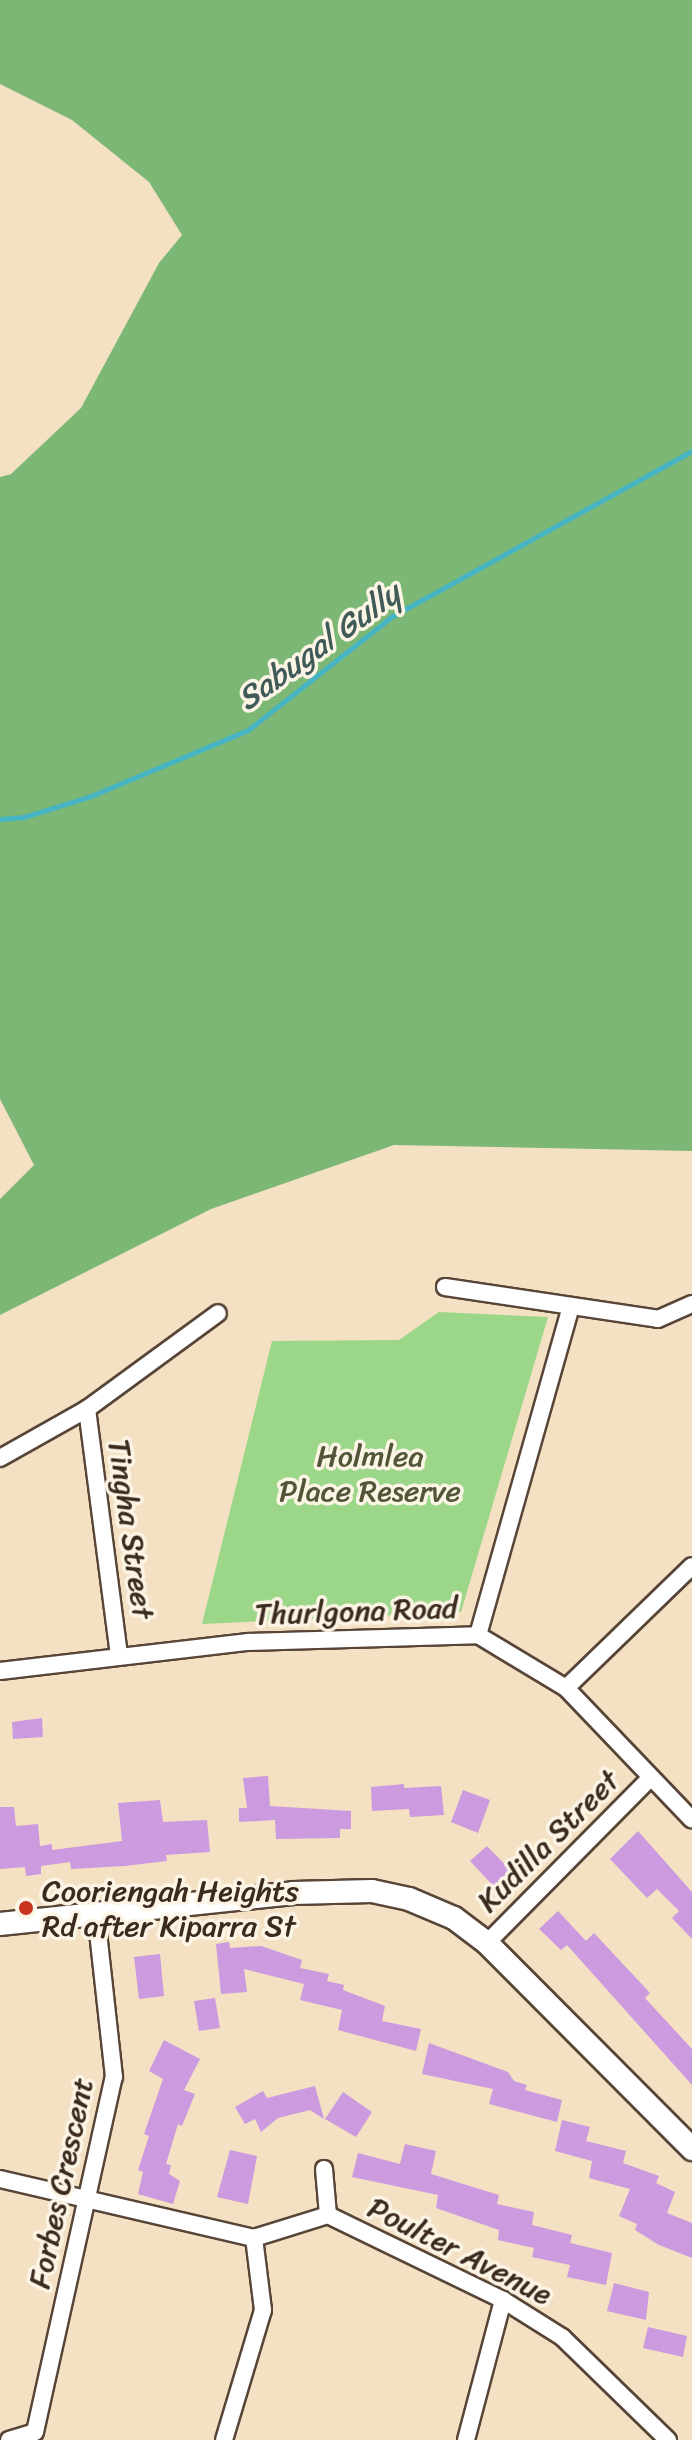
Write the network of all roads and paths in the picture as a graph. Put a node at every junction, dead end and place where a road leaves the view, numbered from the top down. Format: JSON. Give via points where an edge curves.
{"nodes":[{"id":1,"x":445,"y":1287,"type":"dead end"},
{"id":2,"x":692,"y":1304,"type":"edge"},
{"id":3,"x":571,"y":1307,"type":"junction"},
{"id":4,"x":218,"y":1313,"type":"dead end"},
{"id":5,"x":87,"y":1409,"type":"junction"},
{"id":6,"x":0,"y":1458,"type":"edge"},
{"id":7,"x":692,"y":1566,"type":"edge"},
{"id":8,"x":478,"y":1635,"type":"junction"},
{"id":9,"x":119,"y":1655,"type":"junction"},
{"id":10,"x":0,"y":1671,"type":"edge"},
{"id":11,"x":566,"y":1688,"type":"junction"},
{"id":12,"x":650,"y":1778,"type":"junction"},
{"id":13,"x":692,"y":1820,"type":"edge"},
{"id":14,"x":96,"y":1915,"type":"junction"},
{"id":15,"x":0,"y":1924,"type":"edge"},
{"id":16,"x":487,"y":1943,"type":"junction"},
{"id":17,"x":692,"y":2149,"type":"edge"},
{"id":18,"x":324,"y":2169,"type":"dead end"},
{"id":19,"x":0,"y":2179,"type":"edge"},
{"id":20,"x":89,"y":2203,"type":"junction"},
{"id":21,"x":328,"y":2215,"type":"junction"},
{"id":22,"x":254,"y":2238,"type":"junction"},
{"id":23,"x":503,"y":2300,"type":"junction"},
{"id":24,"x":9,"y":2440,"type":"edge"},
{"id":25,"x":224,"y":2440,"type":"edge"},
{"id":26,"x":466,"y":2440,"type":"edge"},
{"id":27,"x":668,"y":2440,"type":"edge"}],
"edges":[{"from":1,"to":3,"type":"street"},
{"from":2,"to":3,"type":"street","via":[[658,1319]]},
{"from":3,"to":8,"type":"street"},
{"from":4,"to":5,"type":"street"},
{"from":5,"to":6,"type":"street"},
{"from":5,"to":9,"type":"street","name":"Tingha Street"},
{"from":7,"to":11,"type":"street"},
{"from":8,"to":9,"type":"street","name":"Thurlgona Road","via":[[339,1636]]},
{"from":8,"to":11,"type":"street","name":"Thurlgona Road"},
{"from":9,"to":10,"type":"street","name":"Thurlgona Road"},
{"from":11,"to":12,"type":"street","name":"Thurlgona Road"},
{"from":12,"to":13,"type":"street","name":"Thurlgona Road"},
{"from":12,"to":16,"type":"street","name":"Kudilla Street"},
{"from":14,"to":15,"type":"street"},
{"from":14,"to":16,"type":"street","via":[[293,1893],[372,1891],[441,1911]]},
{"from":14,"to":20,"type":"street","name":"Forbes Crescent","via":[[114,2077]]},
{"from":16,"to":17,"type":"street"},
{"from":18,"to":21,"type":"street","name":"Poulter Avenue"},
{"from":19,"to":20,"type":"street","name":"Poulter Avenue"},
{"from":20,"to":22,"type":"street","name":"Poulter Avenue"},
{"from":20,"to":24,"type":"street","name":"Forbes Crescent","via":[[35,2432]]},
{"from":21,"to":22,"type":"street","name":"Poulter Avenue"},
{"from":21,"to":23,"type":"street","name":"Poulter Avenue"},
{"from":22,"to":25,"type":"street","via":[[263,2310]]},
{"from":23,"to":26,"type":"street"},
{"from":23,"to":27,"type":"street","name":"Poulter Avenue","via":[[562,2337]]}]}
